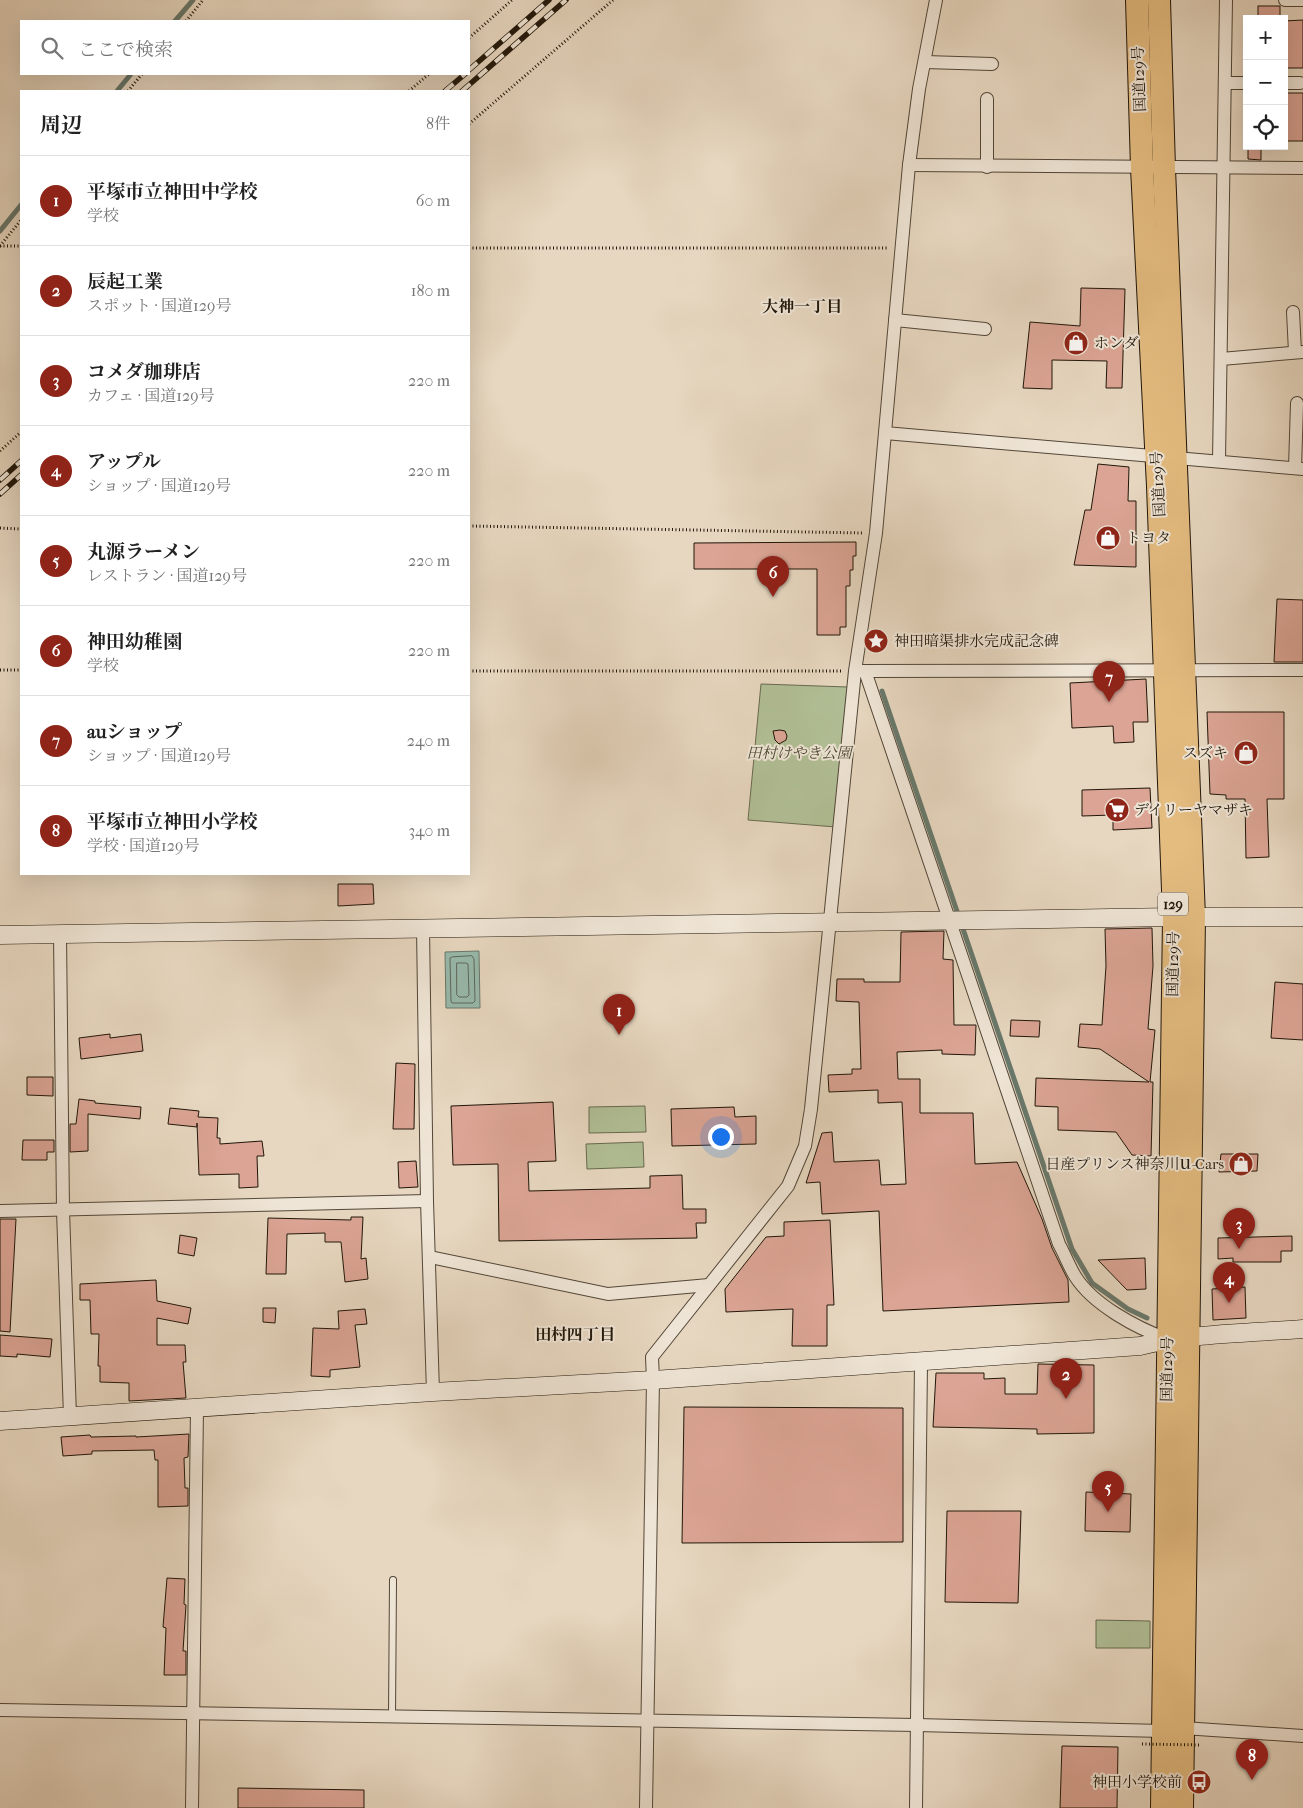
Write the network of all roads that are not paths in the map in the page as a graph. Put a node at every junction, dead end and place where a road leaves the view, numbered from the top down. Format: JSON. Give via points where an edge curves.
{"nodes":[{"id":1,"x":936,"y":0,"type":"edge"},
{"id":2,"x":1137,"y":0,"type":"edge"},
{"id":3,"x":1159,"y":0,"type":"edge"},
{"id":4,"x":1226,"y":0,"type":"edge"},
{"id":5,"x":1285,"y":0,"type":"edge"},
{"id":6,"x":1303,"y":0,"type":"edge"},
{"id":7,"x":925,"y":62,"type":"junction"},
{"id":8,"x":992,"y":64,"type":"dead end"},
{"id":9,"x":1225,"y":83,"type":"junction"},
{"id":10,"x":1243,"y":83,"type":"edge"},
{"id":11,"x":1288,"y":83,"type":"edge"},
{"id":12,"x":1300,"y":83,"type":"dead end"},
{"id":13,"x":988,"y":98,"type":"dead end"},
{"id":14,"x":909,"y":165,"type":"junction"},
{"id":15,"x":987,"y":167,"type":"junction"},
{"id":16,"x":1224,"y":167,"type":"junction"},
{"id":17,"x":1142,"y":168,"type":"junction"},
{"id":18,"x":1164,"y":168,"type":"junction"},
{"id":19,"x":1303,"y":168,"type":"edge"},
{"id":20,"x":1293,"y":312,"type":"dead end"},
{"id":21,"x":895,"y":320,"type":"junction"},
{"id":22,"x":985,"y":328,"type":"dead end"},
{"id":23,"x":1299,"y":352,"type":"edge"},
{"id":24,"x":1221,"y":358,"type":"junction"},
{"id":25,"x":1297,"y":403,"type":"dead end"},
{"id":26,"x":885,"y":433,"type":"junction"},
{"id":27,"x":1166,"y":457,"type":"junction"},
{"id":28,"x":1219,"y":461,"type":"junction"},
{"id":29,"x":1299,"y":468,"type":"edge"},
{"id":30,"x":1175,"y":670,"type":"junction"},
{"id":31,"x":1303,"y":670,"type":"edge"},
{"id":32,"x":860,"y":671,"type":"junction"},
{"id":33,"x":1184,"y":917,"type":"junction"},
{"id":34,"x":1303,"y":917,"type":"edge"},
{"id":35,"x":950,"y":921,"type":"junction"},
{"id":36,"x":830,"y":923,"type":"junction"},
{"id":37,"x":422,"y":928,"type":"junction"},
{"id":38,"x":60,"y":934,"type":"junction"},
{"id":39,"x":0,"y":935,"type":"edge"},
{"id":40,"x":427,"y":1201,"type":"junction"},
{"id":41,"x":63,"y":1210,"type":"junction"},
{"id":42,"x":0,"y":1211,"type":"edge"},
{"id":43,"x":430,"y":1257,"type":"junction"},
{"id":44,"x":709,"y":1285,"type":"junction"},
{"id":45,"x":1303,"y":1329,"type":"edge"},
{"id":46,"x":1190,"y":1337,"type":"junction"},
{"id":47,"x":1168,"y":1339,"type":"junction"},
{"id":48,"x":921,"y":1362,"type":"junction"},
{"id":49,"x":653,"y":1380,"type":"junction"},
{"id":50,"x":433,"y":1392,"type":"junction"},
{"id":51,"x":197,"y":1408,"type":"junction"},
{"id":52,"x":70,"y":1416,"type":"junction"},
{"id":53,"x":0,"y":1421,"type":"edge"},
{"id":54,"x":393,"y":1580,"type":"dead end"},
{"id":55,"x":0,"y":1710,"type":"edge"},
{"id":56,"x":192,"y":1712,"type":"junction"},
{"id":57,"x":392,"y":1717,"type":"junction"},
{"id":58,"x":648,"y":1721,"type":"junction"},
{"id":59,"x":917,"y":1725,"type":"junction"},
{"id":60,"x":1173,"y":1730,"type":"junction"},
{"id":61,"x":1303,"y":1736,"type":"edge"},
{"id":62,"x":192,"y":1808,"type":"edge"},
{"id":63,"x":646,"y":1808,"type":"edge"},
{"id":64,"x":916,"y":1808,"type":"edge"},
{"id":65,"x":1162,"y":1808,"type":"edge"},
{"id":66,"x":1182,"y":1808,"type":"edge"}],
"edges":[{"from":1,"to":7,"type":"street"},
{"from":2,"to":17,"type":"highway","name":"国道129号","number":"129"},
{"from":3,"to":18,"type":"highway","name":"国道129号","number":"129"},
{"from":4,"to":9,"type":"street"},
{"from":5,"to":6,"type":"street"},
{"from":7,"to":8,"type":"street"},
{"from":7,"to":14,"type":"street"},
{"from":9,"to":10,"type":"street"},
{"from":9,"to":16,"type":"street"},
{"from":11,"to":12,"type":"street"},
{"from":13,"to":15,"type":"street"},
{"from":14,"to":15,"type":"street"},
{"from":14,"to":21,"type":"street"},
{"from":15,"to":17,"type":"street"},
{"from":16,"to":18,"type":"street"},
{"from":16,"to":19,"type":"street"},
{"from":16,"to":24,"type":"street"},
{"from":17,"to":18,"type":"street"},
{"from":17,"to":27,"type":"highway","name":"国道129号","number":"129"},
{"from":18,"to":27,"type":"highway","name":"国道129号","number":"129"},
{"from":20,"to":23,"type":"street"},
{"from":21,"to":22,"type":"street"},
{"from":21,"to":26,"type":"street"},
{"from":23,"to":24,"type":"street"},
{"from":24,"to":28,"type":"street"},
{"from":25,"to":29,"type":"street"},
{"from":26,"to":27,"type":"street"},
{"from":26,"to":32,"type":"street"},
{"from":27,"to":28,"type":"street"},
{"from":27,"to":30,"type":"highway","name":"国道129号","number":"129"},
{"from":28,"to":29,"type":"street"},
{"from":30,"to":31,"type":"street"},
{"from":30,"to":32,"type":"street"},
{"from":30,"to":33,"type":"highway","name":"国道129号","number":"129"},
{"from":32,"to":35,"type":"street"},
{"from":32,"to":36,"type":"street"},
{"from":33,"to":34,"type":"street"},
{"from":33,"to":35,"type":"street"},
{"from":33,"to":46,"type":"highway","name":"国道129号","number":"129"},
{"from":33,"to":47,"type":"highway","name":"国道129号","number":"129"},
{"from":35,"to":36,"type":"street"},
{"from":35,"to":47,"type":"street","via":[[1059,1244],[1076,1277],[1097,1300],[1121,1318]]},
{"from":36,"to":37,"type":"street"},
{"from":36,"to":44,"type":"street","via":[[805,1146],[788,1186]]},
{"from":37,"to":38,"type":"street"},
{"from":37,"to":40,"type":"street"},
{"from":38,"to":39,"type":"street"},
{"from":38,"to":41,"type":"street"},
{"from":40,"to":41,"type":"street"},
{"from":40,"to":43,"type":"street"},
{"from":41,"to":42,"type":"street"},
{"from":41,"to":52,"type":"street"},
{"from":43,"to":44,"type":"street","via":[[608,1294]]},
{"from":43,"to":50,"type":"street"},
{"from":44,"to":49,"type":"street","via":[[652,1357]]},
{"from":45,"to":46,"type":"street"},
{"from":46,"to":47,"type":"street"},
{"from":46,"to":60,"type":"highway","name":"国道129号","number":"129"},
{"from":47,"to":48,"type":"street","via":[[1140,1346]]},
{"from":47,"to":60,"type":"highway","name":"国道129号","number":"129"},
{"from":48,"to":49,"type":"street"},
{"from":48,"to":59,"type":"street"},
{"from":49,"to":50,"type":"street"},
{"from":49,"to":58,"type":"street"},
{"from":50,"to":51,"type":"street"},
{"from":51,"to":52,"type":"street"},
{"from":51,"to":56,"type":"street"},
{"from":52,"to":53,"type":"street"},
{"from":54,"to":57,"type":"lane"},
{"from":55,"to":56,"type":"street"},
{"from":56,"to":57,"type":"street"},
{"from":56,"to":62,"type":"street"},
{"from":57,"to":58,"type":"street"},
{"from":58,"to":59,"type":"street"},
{"from":58,"to":63,"type":"street"},
{"from":59,"to":60,"type":"street"},
{"from":59,"to":64,"type":"street"},
{"from":60,"to":61,"type":"street"},
{"from":60,"to":65,"type":"highway","name":"国道129号","number":"129"},
{"from":60,"to":66,"type":"highway","name":"国道129号","number":"129"}]}
